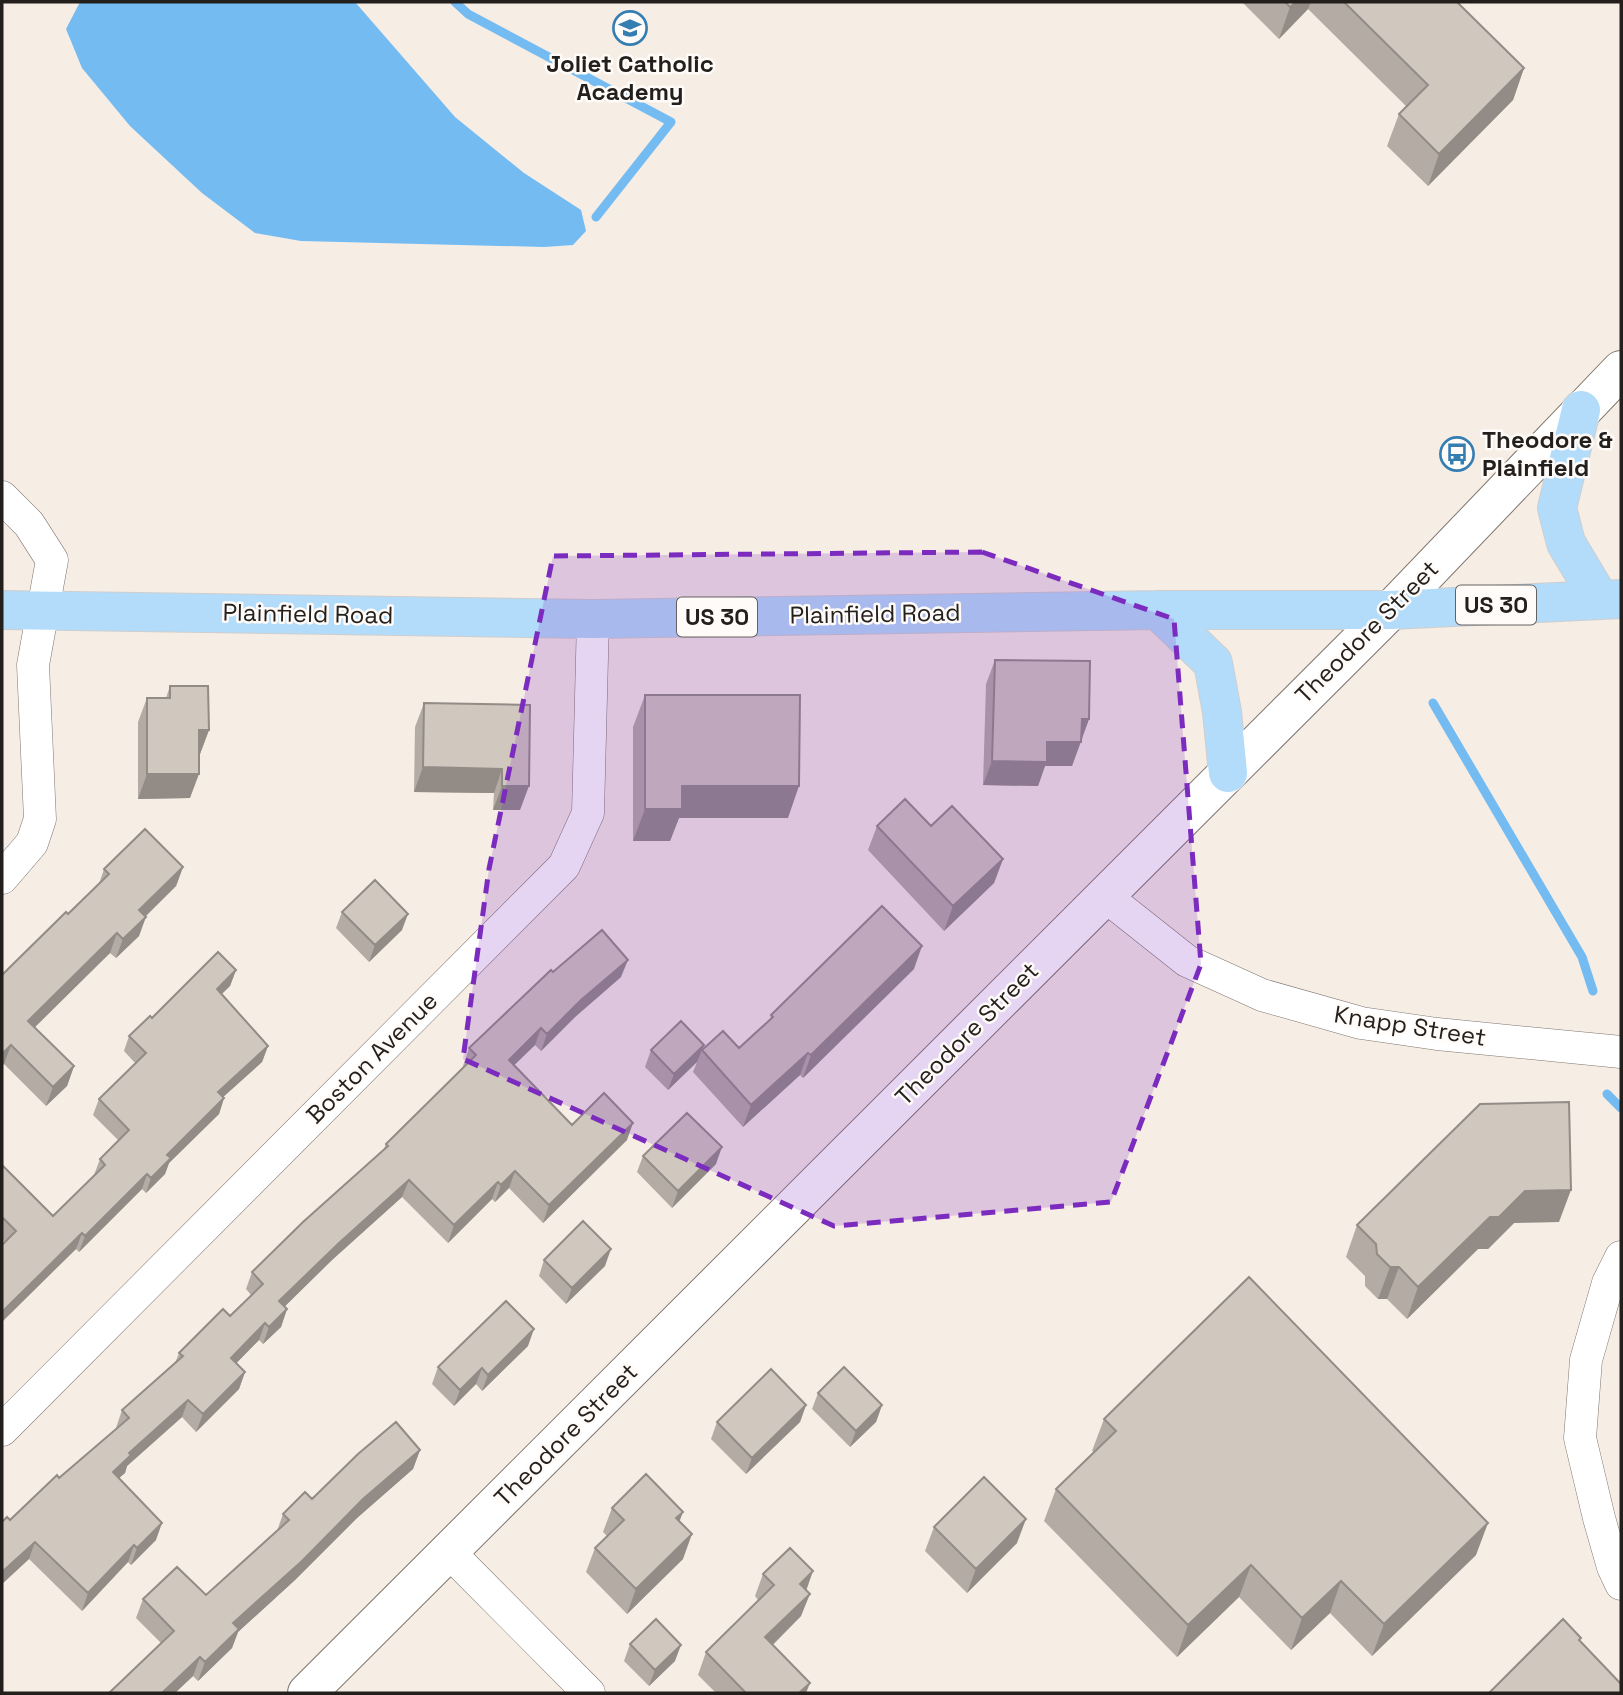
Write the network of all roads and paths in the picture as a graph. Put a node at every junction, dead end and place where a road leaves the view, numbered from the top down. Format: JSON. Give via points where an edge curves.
{"nodes":[{"id":1,"x":1621,"y":370,"type":"edge"},
{"id":2,"x":1581,"y":410,"type":"junction"},
{"id":3,"x":2,"y":497,"type":"edge"},
{"id":4,"x":1610,"y":600,"type":"edge"},
{"id":5,"x":2,"y":610,"type":"edge"},
{"id":6,"x":43,"y":610,"type":"junction"},
{"id":7,"x":1158,"y":610,"type":"junction"},
{"id":8,"x":1391,"y":610,"type":"junction"},
{"id":9,"x":593,"y":619,"type":"junction"},
{"id":10,"x":1228,"y":773,"type":"junction"},
{"id":11,"x":2,"y":878,"type":"edge"},
{"id":12,"x":1105,"y":896,"type":"junction"},
{"id":13,"x":1621,"y":1052,"type":"edge"},
{"id":14,"x":1621,"y":1257,"type":"edge"},
{"id":15,"x":2,"y":1430,"type":"edge"},
{"id":16,"x":449,"y":1552,"type":"junction"},
{"id":17,"x":1621,"y":1584,"type":"edge"},
{"id":18,"x":307,"y":1693,"type":"edge"},
{"id":19,"x":589,"y":1693,"type":"edge"}],
"edges":[{"from":1,"to":2,"type":"main road","name":"Theodore Street"},
{"from":2,"to":4,"type":"main road","via":[[1558,508],[1566,543]]},
{"from":2,"to":8,"type":"main road","name":"Theodore Street"},
{"from":3,"to":6,"type":"street","via":[[29,524],[52,560]]},
{"from":4,"to":8,"type":"main road","name":"Plainfield Road","number":"US 30"},
{"from":5,"to":6,"type":"main road","name":"Plainfield Road","number":"US 30"},
{"from":6,"to":9,"type":"main road","name":"Plainfield Road","number":"US 30"},
{"from":6,"to":11,"type":"street","via":[[33,665],[40,819],[32,843]]},
{"from":7,"to":8,"type":"main road","name":"Plainfield Road","number":"US 30"},
{"from":7,"to":9,"type":"main road","name":"Plainfield Road","number":"US 30"},
{"from":7,"to":10,"type":"main road","via":[[1213,663]]},
{"from":8,"to":10,"type":"main road","name":"Theodore Street"},
{"from":9,"to":15,"type":"street","name":"Boston Avenue","via":[[588,813],[564,866]]},
{"from":10,"to":12,"type":"main road","name":"Theodore Street"},
{"from":12,"to":13,"type":"street","name":"Knapp Street","via":[[1187,961],[1262,995],[1361,1023]]},
{"from":12,"to":16,"type":"main road","name":"Theodore Street"},
{"from":14,"to":17,"type":"street","via":[[1608,1283],[1586,1360],[1580,1438]]},
{"from":16,"to":18,"type":"main road","name":"Theodore Street"},
{"from":16,"to":19,"type":"street"}]}
